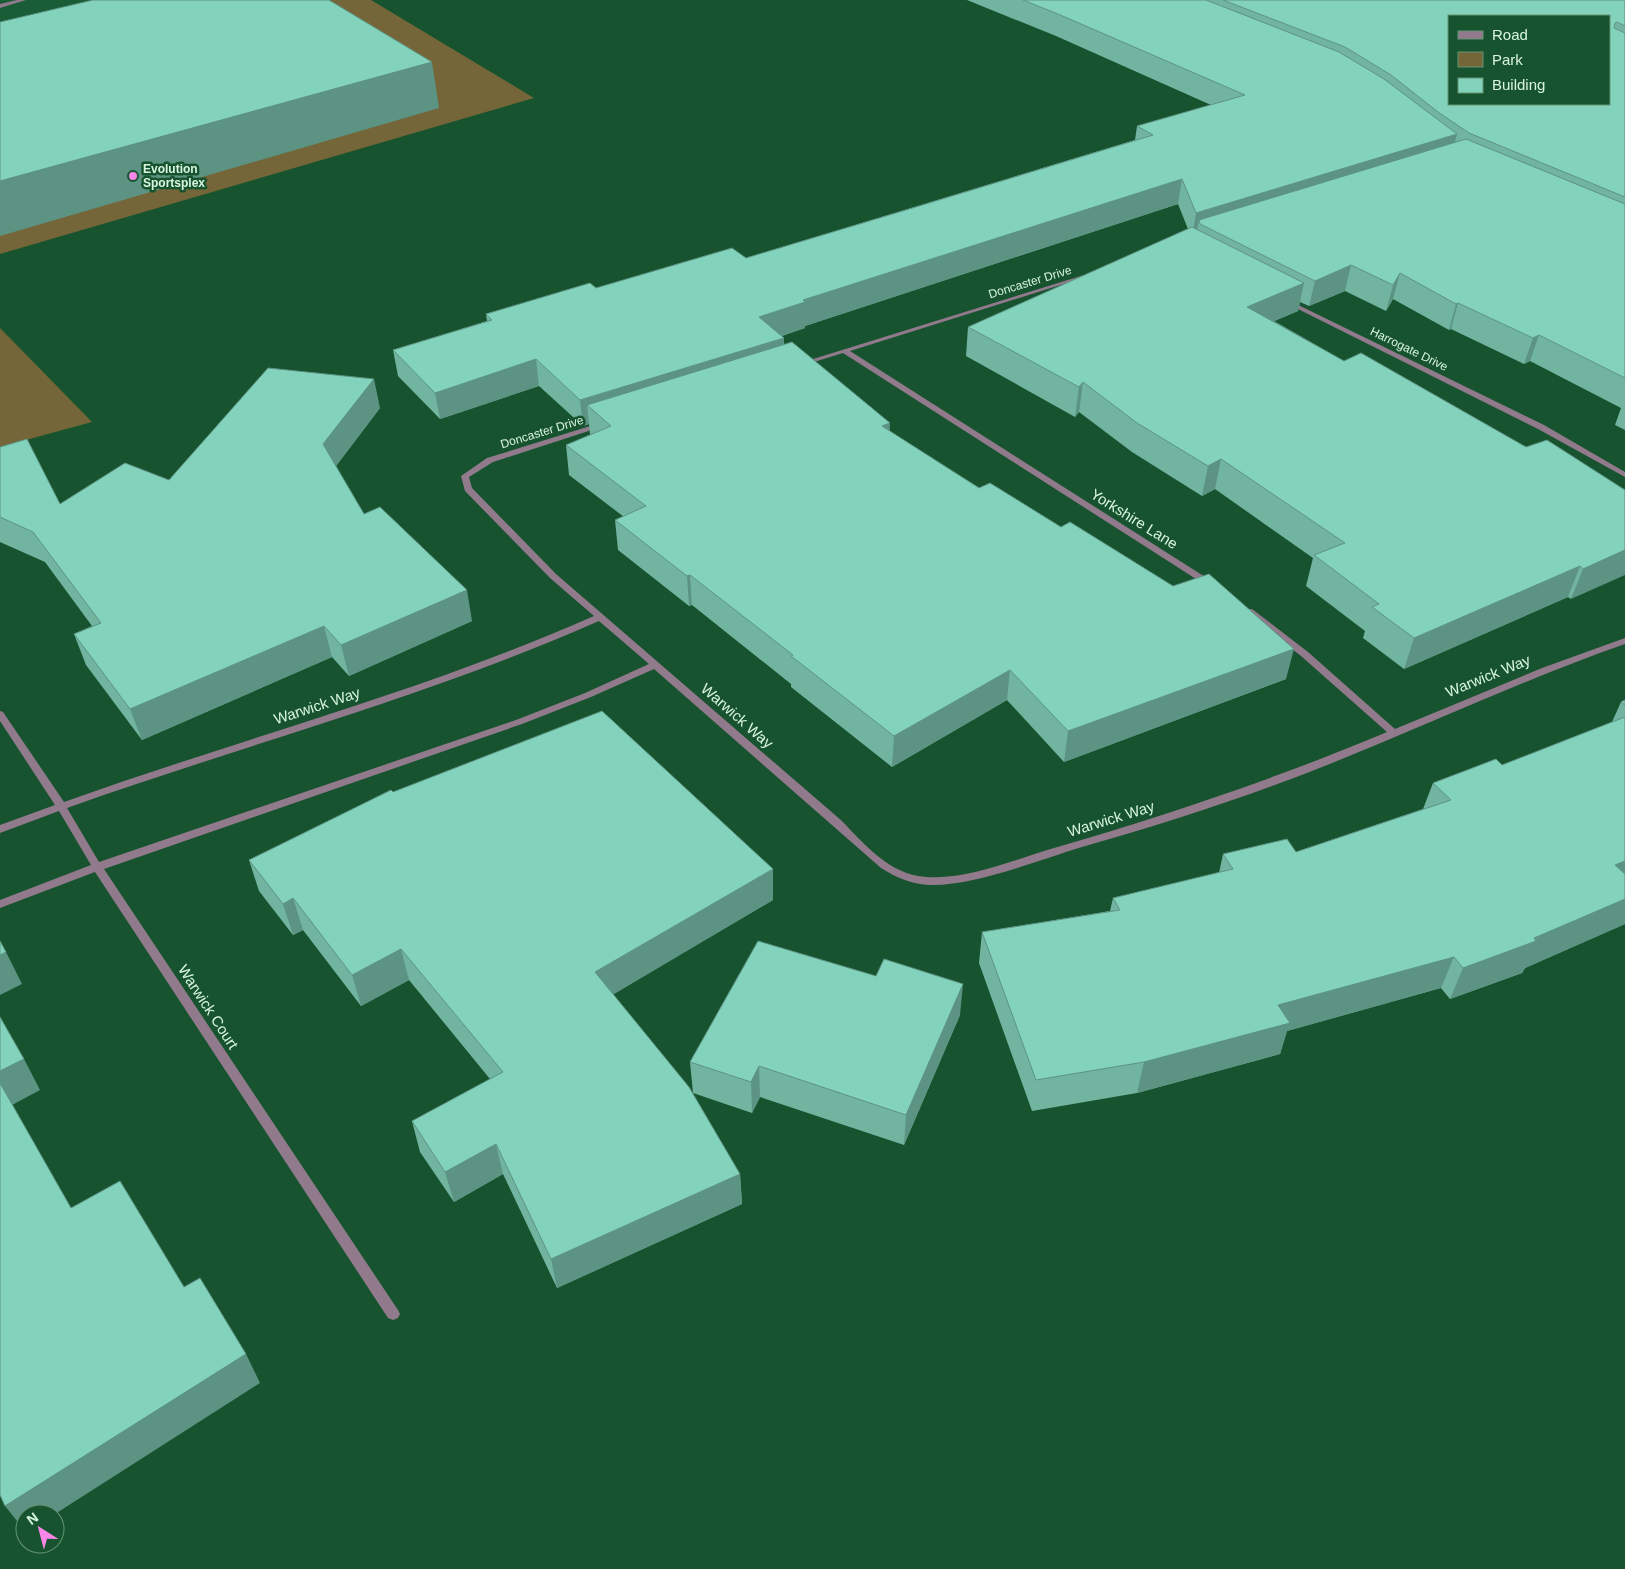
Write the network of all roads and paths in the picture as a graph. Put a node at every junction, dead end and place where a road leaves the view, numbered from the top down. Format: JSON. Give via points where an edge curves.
{"nodes":[{"id":1,"x":23,"y":0,"type":"edge"},
{"id":2,"x":0,"y":6,"type":"edge"},
{"id":3,"x":1097,"y":273,"type":"edge"},
{"id":4,"x":1281,"y":299,"type":"edge"},
{"id":5,"x":844,"y":351,"type":"junction"},
{"id":6,"x":797,"y":365,"type":"edge"},
{"id":7,"x":611,"y":423,"type":"edge"},
{"id":8,"x":1625,"y":475,"type":"edge"},
{"id":9,"x":1214,"y":587,"type":"edge"},
{"id":10,"x":1237,"y":603,"type":"edge"},
{"id":11,"x":600,"y":617,"type":"junction"},
{"id":12,"x":1625,"y":641,"type":"edge"},
{"id":13,"x":655,"y":665,"type":"junction"},
{"id":14,"x":0,"y":714,"type":"edge"},
{"id":15,"x":1393,"y":732,"type":"junction"},
{"id":16,"x":62,"y":806,"type":"junction"},
{"id":17,"x":0,"y":829,"type":"edge"},
{"id":18,"x":97,"y":867,"type":"junction"},
{"id":19,"x":0,"y":904,"type":"edge"},
{"id":20,"x":393,"y":1314,"type":"dead end"}],
"edges":[{"from":1,"to":2,"type":"street"},
{"from":3,"to":5,"type":"street","name":"Doncaster Drive"},
{"from":4,"to":8,"type":"street","name":"Harrogate Drive","via":[[1541,427]]},
{"from":5,"to":6,"type":"street","name":"Doncaster Drive"},
{"from":5,"to":9,"type":"street","name":"Yorkshire Lane"},
{"from":7,"to":11,"type":"street","name":"Doncaster Drive","via":[[490,460],[465,476],[468,489],[553,576]]},
{"from":10,"to":15,"type":"street","via":[[1268,625]]},
{"from":11,"to":13,"type":"street","name":"Warwick Way"},
{"from":11,"to":16,"type":"street","name":"Warwick Way","via":[[482,667]]},
{"from":12,"to":15,"type":"street","name":"Warwick Way","via":[[1520,678]]},
{"from":13,"to":15,"type":"street","name":"Warwick Way","via":[[881,865],[916,880],[954,880],[1139,827],[1309,768]]},
{"from":13,"to":18,"type":"street","via":[[519,722]]},
{"from":14,"to":16,"type":"street","name":"Warwick Court"},
{"from":16,"to":17,"type":"street","name":"Warwick Way"},
{"from":16,"to":18,"type":"street","name":"Warwick Court"},
{"from":18,"to":19,"type":"street"},
{"from":18,"to":20,"type":"street","name":"Warwick Court"}]}
